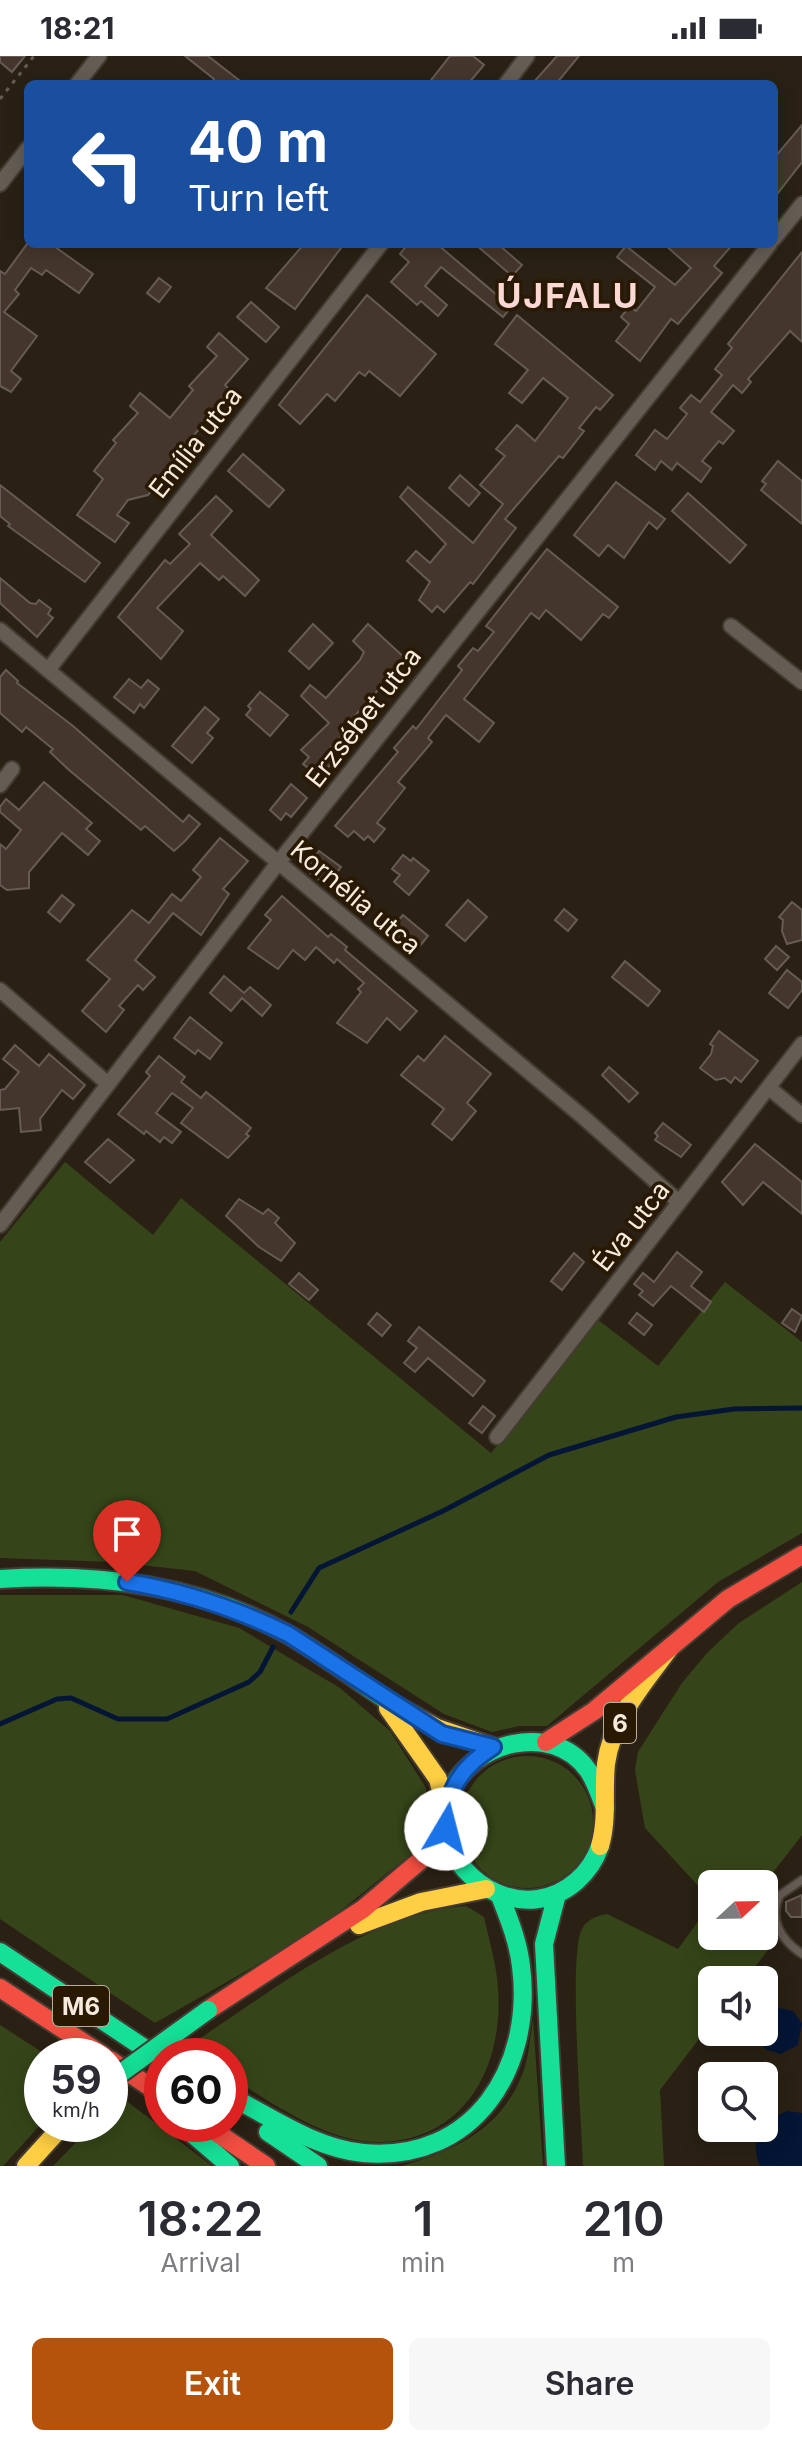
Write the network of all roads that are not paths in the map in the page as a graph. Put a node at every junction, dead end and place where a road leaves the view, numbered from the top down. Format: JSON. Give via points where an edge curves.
{"nodes":[{"id":1,"x":99,"y":56,"type":"edge"},
{"id":2,"x":527,"y":56,"type":"edge"},
{"id":3,"x":80,"y":80,"type":"edge"},
{"id":4,"x":509,"y":80,"type":"edge"},
{"id":5,"x":24,"y":153,"type":"edge"},
{"id":6,"x":0,"y":184,"type":"edge"},
{"id":7,"x":802,"y":204,"type":"edge"},
{"id":8,"x":778,"y":234,"type":"edge"},
{"id":9,"x":378,"y":248,"type":"edge"},
{"id":10,"x":767,"y":248,"type":"edge"},
{"id":11,"x":731,"y":626,"type":"dead end"},
{"id":12,"x":0,"y":630,"type":"edge"},
{"id":13,"x":48,"y":670,"type":"junction"},
{"id":14,"x":802,"y":682,"type":"edge"},
{"id":15,"x":12,"y":769,"type":"dead end"},
{"id":16,"x":0,"y":785,"type":"edge"},
{"id":17,"x":278,"y":863,"type":"junction"},
{"id":18,"x":0,"y":990,"type":"edge"},
{"id":19,"x":802,"y":1044,"type":"edge"},
{"id":20,"x":107,"y":1083,"type":"junction"},
{"id":21,"x":769,"y":1088,"type":"junction"},
{"id":22,"x":802,"y":1115,"type":"edge"},
{"id":23,"x":679,"y":1202,"type":"junction"},
{"id":24,"x":0,"y":1225,"type":"edge"},
{"id":25,"x":497,"y":1437,"type":"dead end"},
{"id":26,"x":802,"y":1555,"type":"edge"},
{"id":27,"x":0,"y":1579,"type":"edge"},
{"id":28,"x":669,"y":1649,"type":"junction"},
{"id":29,"x":379,"y":1696,"type":"junction"},
{"id":30,"x":546,"y":1742,"type":"junction"},
{"id":31,"x":493,"y":1747,"type":"junction"},
{"id":32,"x":605,"y":1808,"type":"junction"},
{"id":33,"x":447,"y":1811,"type":"junction"},
{"id":34,"x":448,"y":1837,"type":"junction"},
{"id":35,"x":802,"y":1880,"type":"edge"},
{"id":36,"x":493,"y":1892,"type":"junction"},
{"id":37,"x":557,"y":1894,"type":"junction"},
{"id":38,"x":325,"y":1939,"type":"junction"},
{"id":39,"x":0,"y":1952,"type":"edge"},
{"id":40,"x":802,"y":1954,"type":"edge"},
{"id":41,"x":0,"y":1988,"type":"edge"},
{"id":42,"x":76,"y":2038,"type":"edge"},
{"id":43,"x":144,"y":2048,"type":"edge"},
{"id":44,"x":128,"y":2068,"type":"edge"},
{"id":45,"x":128,"y":2072,"type":"edge"},
{"id":46,"x":141,"y":2080,"type":"junction"},
{"id":47,"x":144,"y":2082,"type":"edge"},
{"id":48,"x":144,"y":2084,"type":"edge"},
{"id":49,"x":248,"y":2105,"type":"edge"},
{"id":50,"x":248,"y":2118,"type":"edge"},
{"id":51,"x":48,"y":2142,"type":"edge"},
{"id":52,"x":202,"y":2142,"type":"edge"},
{"id":53,"x":231,"y":2142,"type":"edge"},
{"id":54,"x":26,"y":2166,"type":"edge"},
{"id":55,"x":230,"y":2166,"type":"edge"},
{"id":56,"x":266,"y":2166,"type":"edge"},
{"id":57,"x":318,"y":2166,"type":"edge"},
{"id":58,"x":556,"y":2166,"type":"edge"}],
"edges":[{"from":1,"to":3,"type":"street"},
{"from":2,"to":4,"type":"street"},
{"from":5,"to":6,"type":"street"},
{"from":7,"to":8,"type":"street","name":"Erzsébet utca"},
{"from":9,"to":13,"type":"street","name":"Emília utca"},
{"from":10,"to":17,"type":"street","name":"Erzsébet utca"},
{"from":11,"to":14,"type":"street"},
{"from":12,"to":13,"type":"street","name":"Kornélia utca"},
{"from":13,"to":17,"type":"street","name":"Kornélia utca"},
{"from":15,"to":16,"type":"street"},
{"from":17,"to":20,"type":"street","name":"Erzsébet utca"},
{"from":17,"to":23,"type":"street","name":"Kornélia utca"},
{"from":18,"to":20,"type":"street"},
{"from":19,"to":21,"type":"street","name":"Éva utca"},
{"from":20,"to":24,"type":"street","name":"Erzsébet utca"},
{"from":21,"to":22,"type":"street"},
{"from":21,"to":23,"type":"street","name":"Éva utca"},
{"from":23,"to":25,"type":"street","name":"Éva utca"},
{"from":26,"to":28,"type":"main road","number":"6","via":[[728,1599]]},
{"from":27,"to":29,"type":"main road","via":[[69,1575],[199,1598],[288,1634]]},
{"from":28,"to":30,"type":"main road","number":"6","via":[[594,1711]]},
{"from":28,"to":32,"type":"main road","number":"6","via":[[631,1703],[610,1746]]},
{"from":29,"to":31,"type":"main road","via":[[442,1734]]},
{"from":29,"to":33,"type":"main road","via":[[438,1779]]},
{"from":30,"to":31,"type":"main road","via":[[514,1740]]},
{"from":30,"to":32,"type":"main road","number":"6","via":[[586,1766]]},
{"from":31,"to":33,"type":"main road","via":[[461,1772]]},
{"from":32,"to":37,"type":"main road","number":"6","via":[[598,1855],[577,1882]]},
{"from":33,"to":34,"type":"main road"},
{"from":34,"to":36,"type":"main road","via":[[462,1867]]},
{"from":34,"to":38,"type":"main road","via":[[389,1892]]},
{"from":35,"to":40,"type":"lane","via":[[780,1895],[775,1916],[784,1938]]},
{"from":36,"to":37,"type":"main road","via":[[528,1900]]},
{"from":36,"to":38,"type":"main road","via":[[456,1892],[391,1911]]},
{"from":36,"to":49,"type":"main road","via":[[522,1969],[522,2025],[506,2079],[463,2129],[412,2151],[361,2153],[322,2143]]},
{"from":37,"to":58,"type":"main road","via":[[544,1944]]},
{"from":38,"to":44,"type":"main road","bridge":true,"via":[[208,2010]]},
{"from":39,"to":43,"type":"main road","number":"M6"},
{"from":41,"to":42,"type":"main road","number":"M6"},
{"from":45,"to":46,"type":"main road","number":"M6"},
{"from":46,"to":47,"type":"main road","number":"M6"},
{"from":46,"to":48,"type":"main road"},
{"from":50,"to":57,"type":"main road"},
{"from":51,"to":54,"type":"main road"},
{"from":52,"to":55,"type":"main road"},
{"from":53,"to":56,"type":"main road"}]}
